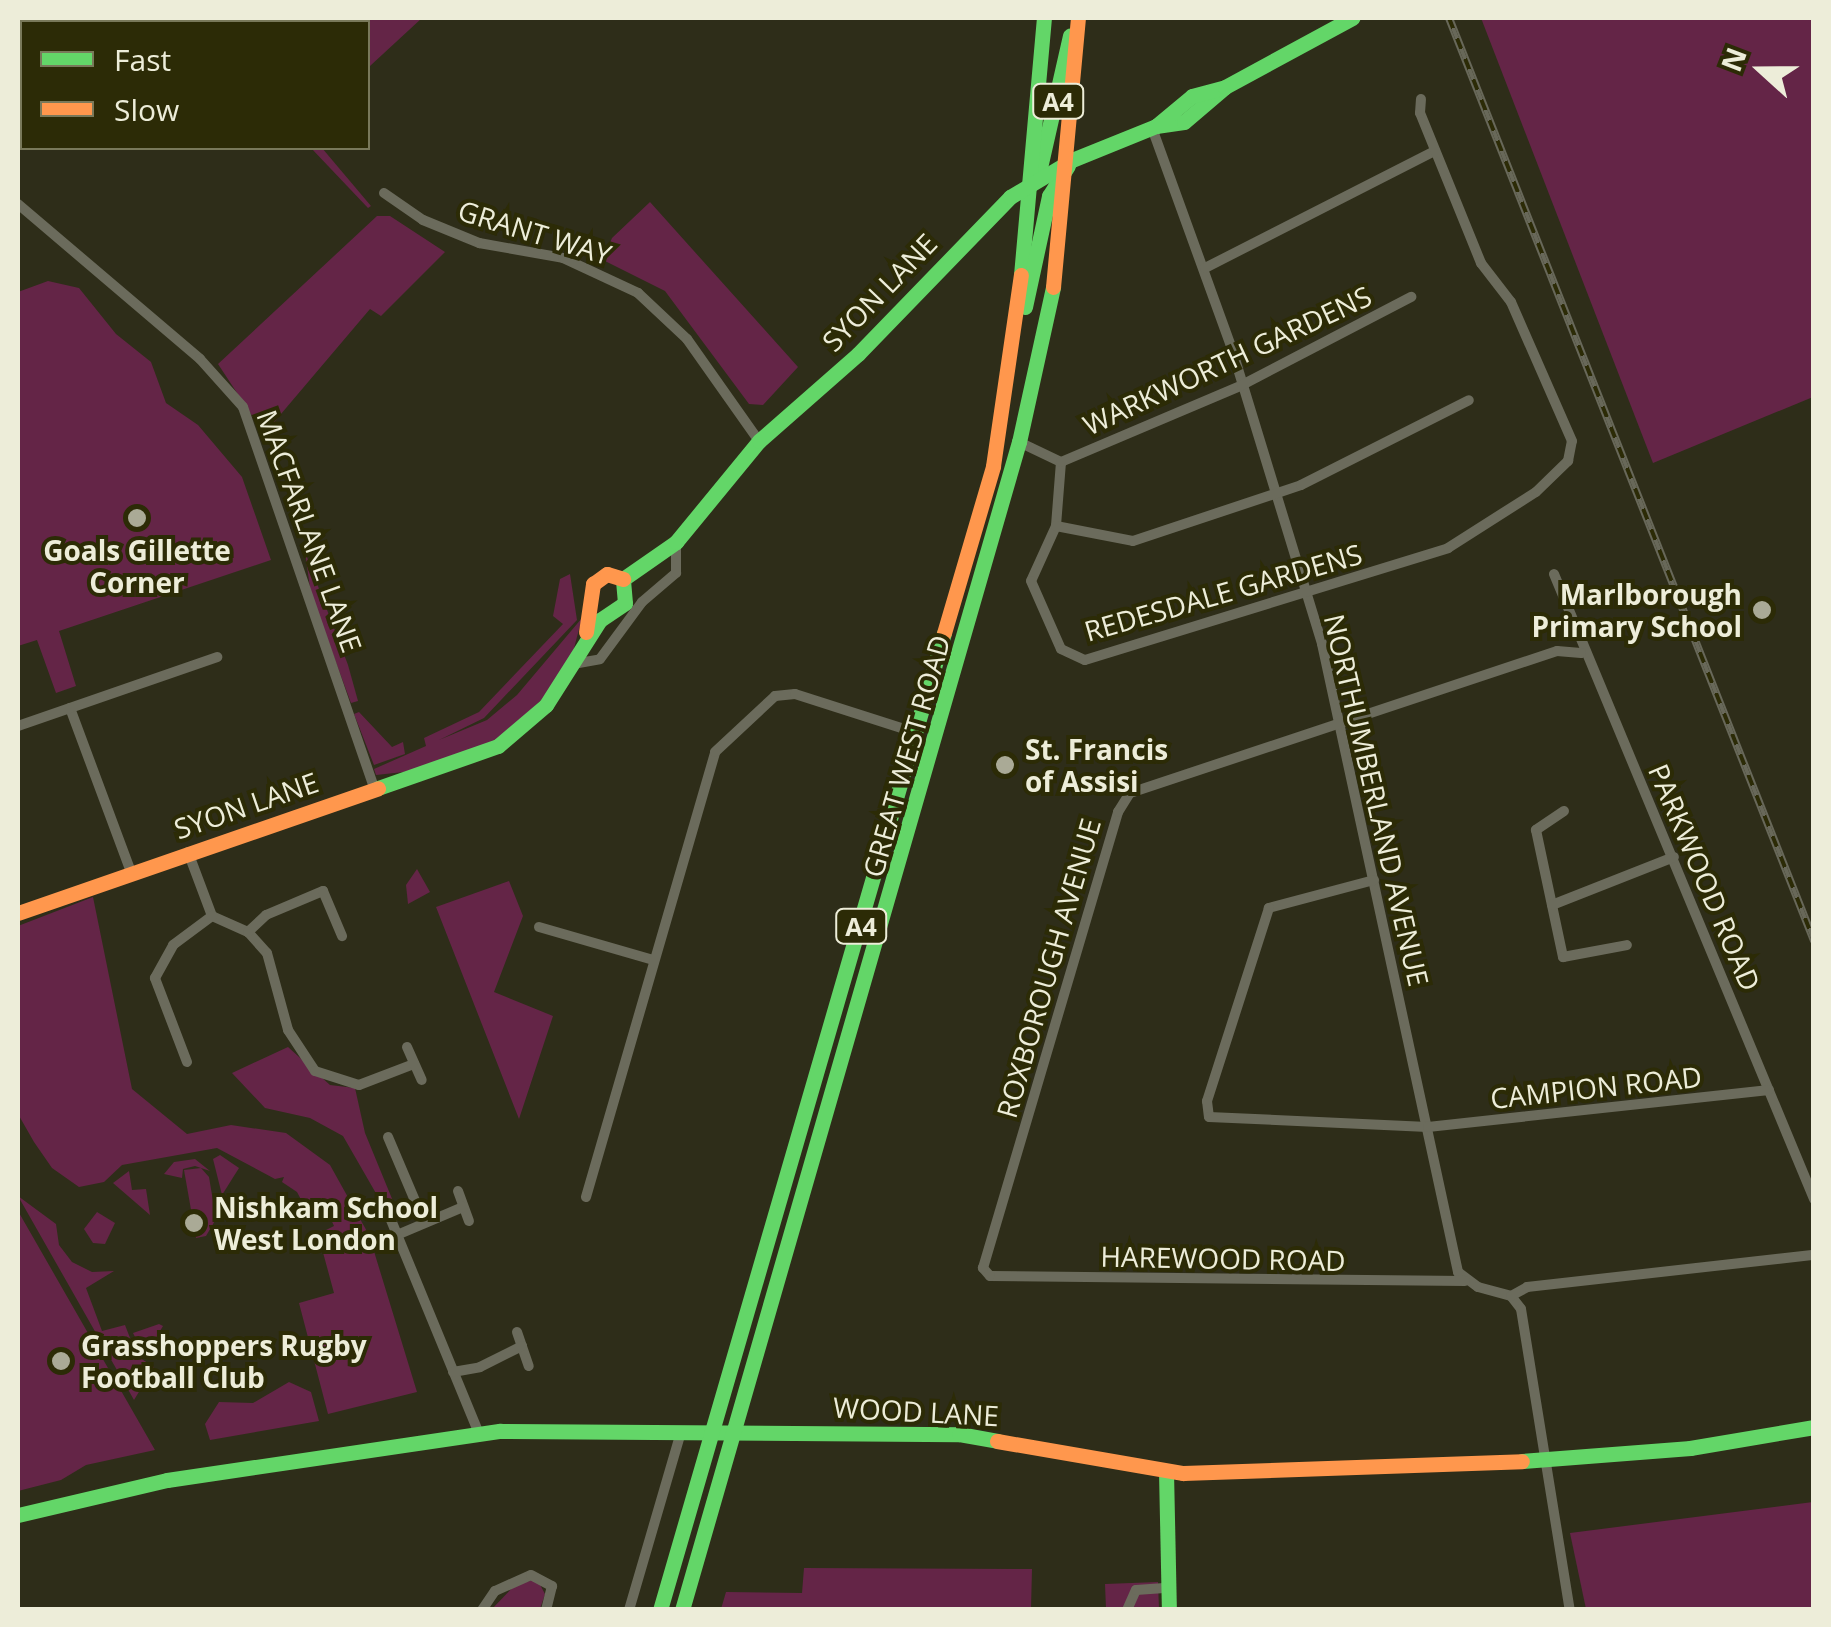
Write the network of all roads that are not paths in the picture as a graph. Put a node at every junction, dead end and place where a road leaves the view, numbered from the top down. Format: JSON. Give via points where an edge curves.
{"nodes":[{"id":1,"x":1044,"y":18,"type":"edge"},
{"id":2,"x":1077,"y":18,"type":"edge"},
{"id":3,"x":1352,"y":18,"type":"edge"},
{"id":4,"x":1421,"y":100,"type":"dead end"},
{"id":5,"x":1154,"y":127,"type":"junction"},
{"id":6,"x":1435,"y":151,"type":"junction"},
{"id":7,"x":1072,"y":160,"type":"junction"},
{"id":8,"x":1032,"y":182,"type":"junction"},
{"id":9,"x":387,"y":190,"type":"dead end"},
{"id":10,"x":18,"y":204,"type":"edge"},
{"id":11,"x":1205,"y":268,"type":"junction"},
{"id":12,"x":1411,"y":297,"type":"dead end"},
{"id":13,"x":1013,"y":337,"type":"junction"},
{"id":14,"x":1242,"y":385,"type":"junction"},
{"id":15,"x":1470,"y":400,"type":"dead end"},
{"id":16,"x":759,"y":441,"type":"junction"},
{"id":17,"x":1020,"y":442,"type":"junction"},
{"id":18,"x":1062,"y":462,"type":"junction"},
{"id":19,"x":1274,"y":494,"type":"junction"},
{"id":20,"x":1056,"y":526,"type":"junction"},
{"id":21,"x":676,"y":542,"type":"junction"},
{"id":22,"x":1554,"y":574,"type":"dead end"},
{"id":23,"x":624,"y":579,"type":"junction"},
{"id":24,"x":1306,"y":594,"type":"junction"},
{"id":25,"x":594,"y":602,"type":"junction"},
{"id":26,"x":609,"y":611,"type":"junction"},
{"id":27,"x":584,"y":640,"type":"junction"},
{"id":28,"x":1581,"y":653,"type":"junction"},
{"id":29,"x":217,"y":656,"type":"dead end"},
{"id":30,"x":573,"y":664,"type":"junction"},
{"id":31,"x":70,"y":708,"type":"junction"},
{"id":32,"x":1342,"y":724,"type":"junction"},
{"id":33,"x":18,"y":726,"type":"edge"},
{"id":34,"x":918,"y":734,"type":"junction"},
{"id":35,"x":374,"y":787,"type":"junction"},
{"id":36,"x":1564,"y":811,"type":"dead end"},
{"id":37,"x":188,"y":852,"type":"junction"},
{"id":38,"x":1674,"y":856,"type":"junction"},
{"id":39,"x":131,"y":872,"type":"junction"},
{"id":40,"x":1374,"y":880,"type":"junction"},
{"id":41,"x":1552,"y":906,"type":"junction"},
{"id":42,"x":18,"y":913,"type":"edge"},
{"id":43,"x":212,"y":916,"type":"junction"},
{"id":44,"x":539,"y":926,"type":"dead end"},
{"id":45,"x":248,"y":932,"type":"junction"},
{"id":46,"x":342,"y":936,"type":"dead end"},
{"id":47,"x":1627,"y":945,"type":"dead end"},
{"id":48,"x":654,"y":960,"type":"junction"},
{"id":49,"x":172,"y":1027,"type":"junction"},
{"id":50,"x":158,"y":1034,"type":"dead end"},
{"id":51,"x":408,"y":1047,"type":"dead end"},
{"id":52,"x":186,"y":1062,"type":"dead end"},
{"id":53,"x":414,"y":1064,"type":"junction"},
{"id":54,"x":422,"y":1080,"type":"dead end"},
{"id":55,"x":1769,"y":1090,"type":"junction"},
{"id":56,"x":1428,"y":1128,"type":"junction"},
{"id":57,"x":388,"y":1137,"type":"dead end"},
{"id":58,"x":458,"y":1191,"type":"dead end"},
{"id":59,"x":586,"y":1196,"type":"dead end"},
{"id":60,"x":1814,"y":1199,"type":"edge"},
{"id":61,"x":463,"y":1207,"type":"junction"},
{"id":62,"x":391,"y":1220,"type":"dead end"},
{"id":63,"x":424,"y":1222,"type":"junction"},
{"id":64,"x":469,"y":1222,"type":"dead end"},
{"id":65,"x":397,"y":1235,"type":"junction"},
{"id":66,"x":1814,"y":1255,"type":"edge"},
{"id":67,"x":983,"y":1268,"type":"joint"},
{"id":68,"x":1465,"y":1281,"type":"junction"},
{"id":69,"x":1511,"y":1296,"type":"junction"},
{"id":70,"x":517,"y":1332,"type":"dead end"},
{"id":71,"x":522,"y":1346,"type":"junction"},
{"id":72,"x":529,"y":1366,"type":"dead end"},
{"id":73,"x":452,"y":1372,"type":"junction"},
{"id":74,"x":1814,"y":1427,"type":"edge"},
{"id":75,"x":711,"y":1431,"type":"junction"},
{"id":76,"x":735,"y":1431,"type":"junction"},
{"id":77,"x":681,"y":1432,"type":"junction"},
{"id":78,"x":479,"y":1434,"type":"junction"},
{"id":79,"x":1543,"y":1460,"type":"junction"},
{"id":80,"x":1166,"y":1470,"type":"junction"},
{"id":81,"x":18,"y":1516,"type":"edge"},
{"id":82,"x":1168,"y":1588,"type":"junction"},
{"id":83,"x":482,"y":1610,"type":"edge"},
{"id":84,"x":546,"y":1610,"type":"edge"},
{"id":85,"x":630,"y":1610,"type":"edge"},
{"id":86,"x":660,"y":1610,"type":"edge"},
{"id":87,"x":682,"y":1610,"type":"edge"},
{"id":88,"x":1127,"y":1610,"type":"edge"},
{"id":89,"x":1169,"y":1610,"type":"edge"},
{"id":90,"x":1570,"y":1610,"type":"edge"}],
"edges":[{"from":1,"to":8,"type":"main road","name":"GREAT WEST ROAD","number":"A4"},
{"from":2,"to":7,"type":"main road","name":"GREAT WEST ROAD","number":"A4"},
{"from":2,"to":8,"type":"main road","number":"A4","via":[[1061,66],[1052,136]]},
{"from":3,"to":5,"type":"main road","name":"SYON LANE","via":[[1224,87],[1191,117]]},
{"from":4,"to":6,"type":"street"},
{"from":5,"to":7,"type":"main road","name":"SYON LANE"},
{"from":5,"to":11,"type":"street","name":"NORTHUMBERLAND AVENUE"},
{"from":6,"to":11,"type":"street"},
{"from":6,"to":24,"type":"street","name":"REDESDALE GARDENS","via":[[1481,264],[1512,302],[1572,441],[1568,462],[1536,492],[1448,548]]},
{"from":7,"to":8,"type":"main road","name":"SYON LANE"},
{"from":7,"to":13,"type":"main road","number":"A4","via":[[1049,196],[1036,278]]},
{"from":7,"to":17,"type":"main road","name":"GREAT WEST ROAD","number":"A4","via":[[1060,258]]},
{"from":8,"to":13,"type":"main road","name":"GREAT WEST ROAD","number":"A4"},
{"from":8,"to":16,"type":"main road","name":"SYON LANE","via":[[971,232],[858,354]]},
{"from":9,"to":16,"type":"street","name":"GRANT WAY","via":[[406,208],[479,242],[564,258],[638,293],[687,338]]},
{"from":10,"to":35,"type":"street","name":"MACFARLANE LANE","via":[[228,385],[242,407]]},
{"from":11,"to":14,"type":"street","name":"NORTHUMBERLAND AVENUE"},
{"from":12,"to":14,"type":"street","name":"WARKWORTH GARDENS"},
{"from":13,"to":34,"type":"main road","name":"GREAT WEST ROAD","number":"A4","via":[[993,466]]},
{"from":14,"to":18,"type":"street","name":"WARKWORTH GARDENS"},
{"from":14,"to":19,"type":"street","name":"NORTHUMBERLAND AVENUE"},
{"from":15,"to":19,"type":"street"},
{"from":16,"to":21,"type":"main road","name":"SYON LANE"},
{"from":17,"to":18,"type":"street"},
{"from":17,"to":76,"type":"main road","name":"GREAT WEST ROAD","number":"A4"},
{"from":18,"to":20,"type":"street","name":"REDESDALE GARDENS"},
{"from":19,"to":20,"type":"street","via":[[1134,540]]},
{"from":19,"to":24,"type":"street","name":"NORTHUMBERLAND AVENUE"},
{"from":20,"to":24,"type":"street","name":"REDESDALE GARDENS","via":[[1031,581],[1061,649],[1085,660]]},
{"from":21,"to":23,"type":"main road","name":"SYON LANE"},
{"from":21,"to":30,"type":"street","name":"SYON LANE","via":[[676,573],[635,609],[600,658]]},
{"from":22,"to":28,"type":"street","name":"PARKWOOD ROAD"},
{"from":23,"to":25,"type":"main road","via":[[597,578]]},
{"from":23,"to":26,"type":"main road","via":[[625,602]]},
{"from":24,"to":32,"type":"street","name":"NORTHUMBERLAND AVENUE"},
{"from":25,"to":26,"type":"main road"},
{"from":25,"to":27,"type":"main road","name":"SYON LANE"},
{"from":26,"to":27,"type":"main road","name":"SYON LANE"},
{"from":27,"to":30,"type":"main road","name":"SYON LANE"},
{"from":28,"to":32,"type":"street","name":"ROXBOROUGH AVENUE","via":[[1557,650]]},
{"from":28,"to":38,"type":"street","name":"PARKWOOD ROAD"},
{"from":29,"to":31,"type":"street"},
{"from":30,"to":35,"type":"main road","name":"SYON LANE","via":[[546,705],[498,746]]},
{"from":31,"to":33,"type":"street"},
{"from":31,"to":39,"type":"street"},
{"from":32,"to":40,"type":"street","name":"NORTHUMBERLAND AVENUE"},
{"from":32,"to":67,"type":"street","name":"ROXBOROUGH AVENUE","via":[[1130,793],[1124,802]]},
{"from":34,"to":48,"type":"street","via":[[795,694],[776,696],[715,752]]},
{"from":34,"to":75,"type":"main road","name":"GREAT WEST ROAD","number":"A4"},
{"from":35,"to":37,"type":"main road","name":"SYON LANE"},
{"from":36,"to":41,"type":"street","via":[[1536,830]]},
{"from":37,"to":39,"type":"main road","name":"SYON LANE"},
{"from":37,"to":43,"type":"street"},
{"from":38,"to":41,"type":"street"},
{"from":38,"to":55,"type":"street","name":"PARKWOOD ROAD"},
{"from":39,"to":42,"type":"main road","name":"SYON LANE"},
{"from":40,"to":56,"type":"street","name":"NORTHUMBERLAND AVENUE"},
{"from":40,"to":56,"type":"street","name":"CAMPION ROAD","via":[[1269,908],[1208,1101],[1209,1118]]},
{"from":41,"to":47,"type":"street","via":[[1564,957]]},
{"from":43,"to":45,"type":"street"},
{"from":43,"to":49,"type":"street","via":[[160,960],[158,997]]},
{"from":44,"to":48,"type":"street"},
{"from":45,"to":46,"type":"street","via":[[266,915],[324,891]]},
{"from":45,"to":53,"type":"street","via":[[267,953],[288,1030],[316,1071],[359,1085]]},
{"from":48,"to":59,"type":"street"},
{"from":49,"to":50,"type":"street"},
{"from":49,"to":52,"type":"street"},
{"from":51,"to":53,"type":"street"},
{"from":53,"to":54,"type":"street"},
{"from":55,"to":56,"type":"street","name":"CAMPION ROAD"},
{"from":55,"to":60,"type":"street","name":"PARKWOOD ROAD"},
{"from":56,"to":68,"type":"street","name":"NORTHUMBERLAND AVENUE"},
{"from":57,"to":63,"type":"street"},
{"from":58,"to":61,"type":"street"},
{"from":61,"to":63,"type":"street"},
{"from":61,"to":64,"type":"street"},
{"from":62,"to":65,"type":"street"},
{"from":63,"to":65,"type":"street"},
{"from":65,"to":73,"type":"street"},
{"from":66,"to":69,"type":"street","via":[[1527,1287]]},
{"from":67,"to":68,"type":"street","name":"HAREWOOD ROAD","via":[[990,1276]]},
{"from":68,"to":69,"type":"street"},
{"from":69,"to":79,"type":"street","via":[[1521,1308]]},
{"from":70,"to":71,"type":"street"},
{"from":71,"to":72,"type":"street"},
{"from":71,"to":73,"type":"street"},
{"from":73,"to":78,"type":"street"},
{"from":74,"to":79,"type":"main road","name":"WOOD LANE","via":[[1690,1448]]},
{"from":75,"to":76,"type":"main road","name":"WOOD LANE"},
{"from":75,"to":77,"type":"main road","name":"WOOD LANE"},
{"from":75,"to":86,"type":"main road","name":"GREAT WEST ROAD","number":"A4"},
{"from":76,"to":80,"type":"main road","name":"WOOD LANE","via":[[959,1434]]},
{"from":76,"to":87,"type":"main road","name":"GREAT WEST ROAD","number":"A4"},
{"from":77,"to":78,"type":"main road","name":"WOOD LANE"},
{"from":77,"to":85,"type":"street"},
{"from":78,"to":81,"type":"main road","name":"WOOD LANE","via":[[167,1480]]},
{"from":79,"to":80,"type":"main road","name":"WOOD LANE","via":[[1373,1470]]},
{"from":79,"to":90,"type":"street"},
{"from":80,"to":82,"type":"main road"},
{"from":82,"to":88,"type":"street","via":[[1136,1590]]},
{"from":82,"to":89,"type":"main road"},
{"from":83,"to":84,"type":"street","via":[[495,1591],[531,1575],[552,1586]]}]}
